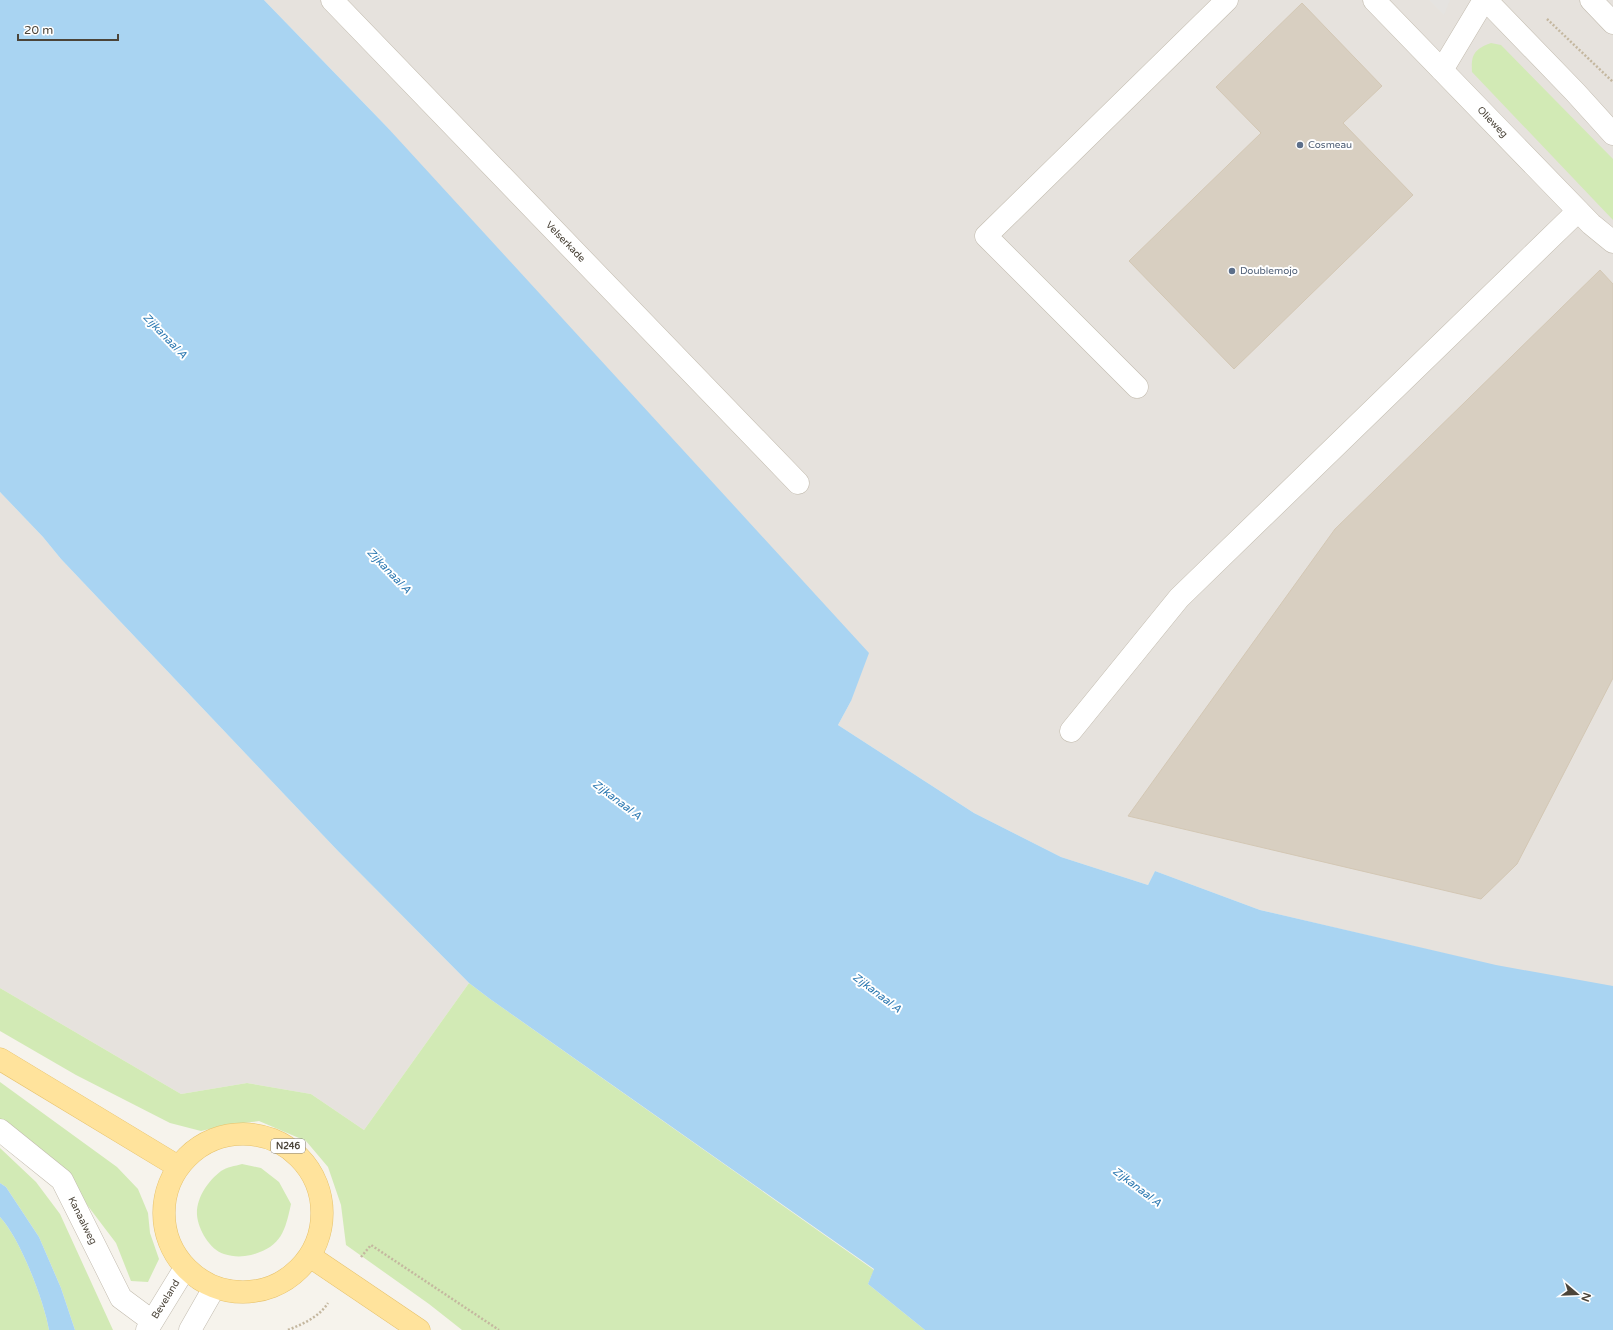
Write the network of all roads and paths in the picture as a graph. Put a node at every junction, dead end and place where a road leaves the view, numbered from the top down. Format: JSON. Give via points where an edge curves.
{"nodes":[{"id":1,"x":332,"y":0,"type":"edge"},
{"id":2,"x":1227,"y":0,"type":"edge"},
{"id":3,"x":1374,"y":0,"type":"edge"},
{"id":4,"x":1485,"y":0,"type":"edge"},
{"id":5,"x":1591,"y":0,"type":"edge"},
{"id":6,"x":1545,"y":16,"type":"dead end"},
{"id":7,"x":1613,"y":23,"type":"edge"},
{"id":8,"x":1442,"y":70,"type":"junction"},
{"id":9,"x":1613,"y":82,"type":"edge"},
{"id":10,"x":1613,"y":134,"type":"edge"},
{"id":11,"x":1578,"y":212,"type":"junction"},
{"id":12,"x":1613,"y":242,"type":"edge"},
{"id":13,"x":1137,"y":387,"type":"dead end"},
{"id":14,"x":798,"y":483,"type":"dead end"},
{"id":15,"x":1071,"y":731,"type":"dead end"},
{"id":16,"x":0,"y":1059,"type":"edge"},
{"id":17,"x":0,"y":1130,"type":"edge"},
{"id":18,"x":177,"y":1166,"type":"junction"},
{"id":19,"x":311,"y":1257,"type":"junction"},
{"id":20,"x":185,"y":1268,"type":"junction"},
{"id":21,"x":214,"y":1288,"type":"junction"},
{"id":22,"x":150,"y":1325,"type":"edge"},
{"id":23,"x":190,"y":1330,"type":"edge"},
{"id":24,"x":419,"y":1330,"type":"edge"}],
"edges":[{"from":1,"to":14,"type":"street","name":"Velserkade"},
{"from":2,"to":13,"type":"street","via":[[986,236]]},
{"from":3,"to":8,"type":"street","name":"Olieweg"},
{"from":4,"to":8,"type":"street"},
{"from":4,"to":10,"type":"street"},
{"from":5,"to":7,"type":"street"},
{"from":6,"to":9,"type":"path"},
{"from":8,"to":11,"type":"street","name":"Olieweg"},
{"from":11,"to":12,"type":"street","name":"Olieweg"},
{"from":11,"to":15,"type":"street","via":[[1179,598]]},
{"from":16,"to":18,"type":"main road"},
{"from":17,"to":22,"type":"street","name":"Kanaalweg","via":[[62,1180],[121,1298]]},
{"from":18,"to":19,"type":"main road","number":"N246","via":[[209,1140],[216,1138],[250,1132],[288,1146],[316,1177],[324,1217]]},
{"from":18,"to":20,"type":"main road","number":"N246","via":[[166,1191],[163,1218],[170,1245]]},
{"from":19,"to":21,"type":"main road","number":"N246","via":[[292,1277],[268,1289],[241,1293]]},
{"from":19,"to":24,"type":"main road"},
{"from":20,"to":21,"type":"main road","number":"N246","via":[[198,1280]]},
{"from":20,"to":22,"type":"street","name":"Beveland"},
{"from":21,"to":23,"type":"street"}]}
